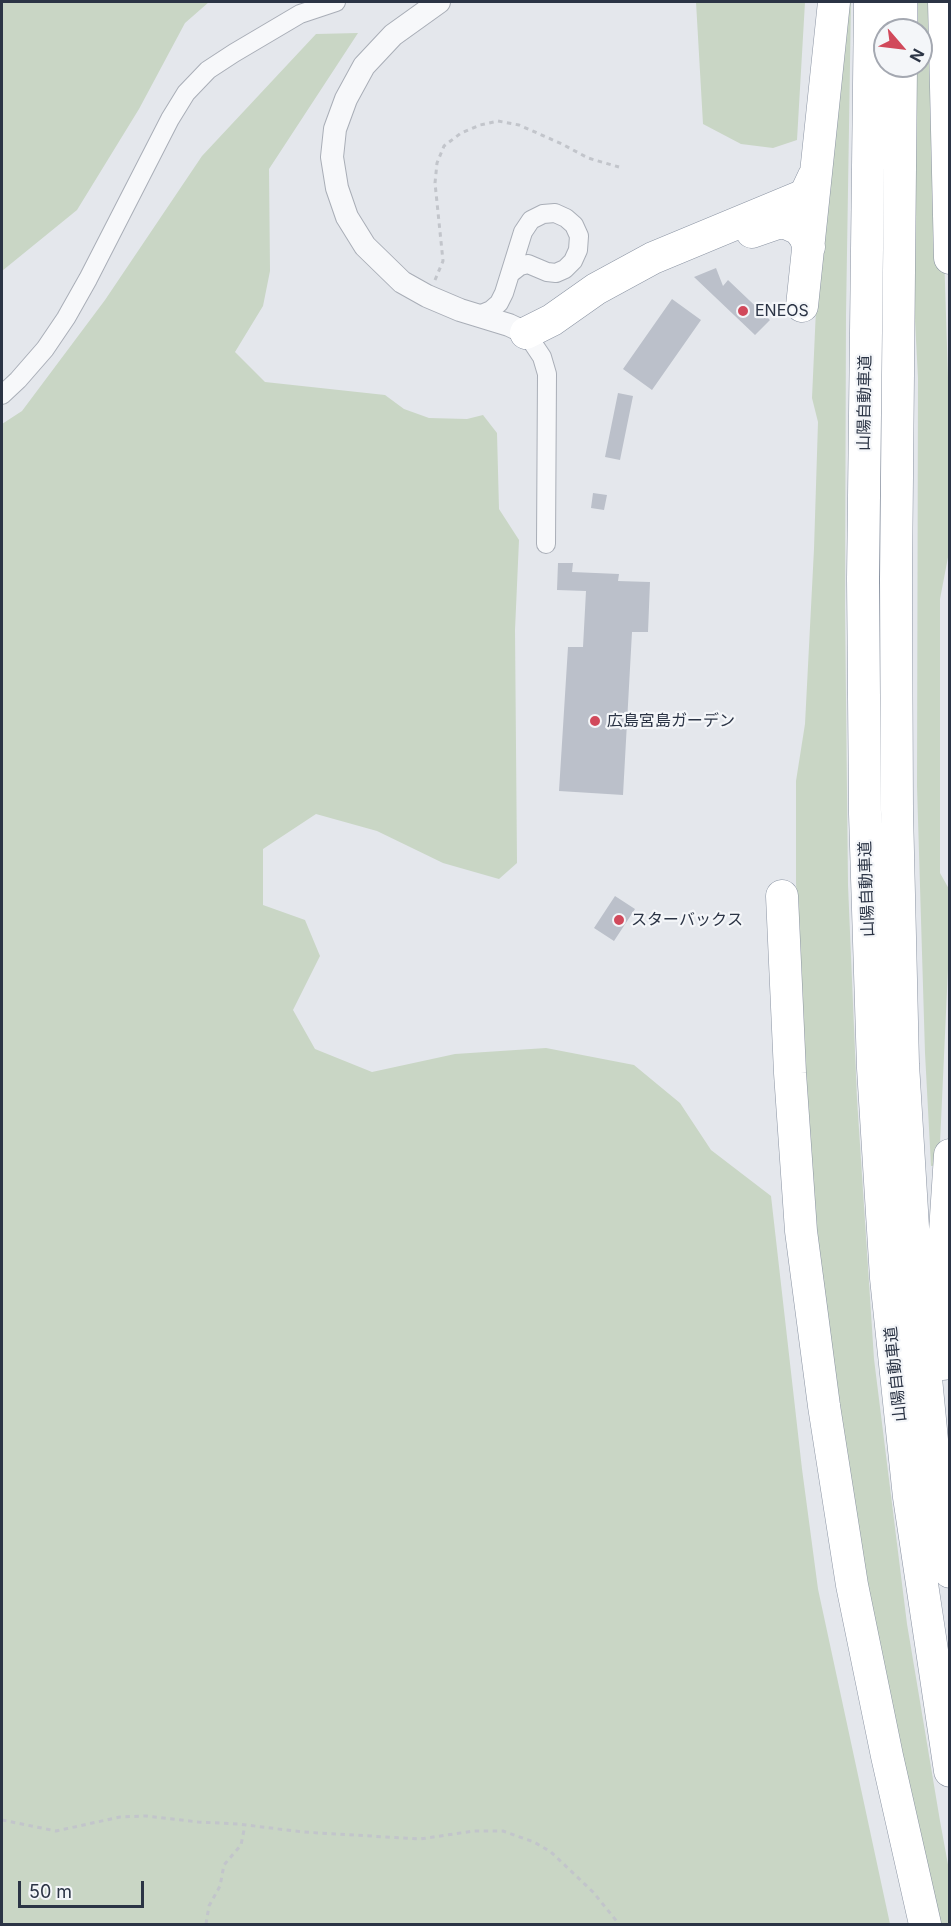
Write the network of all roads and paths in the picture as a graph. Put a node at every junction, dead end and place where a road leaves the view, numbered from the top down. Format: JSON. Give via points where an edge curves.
{"nodes":[{"id":1,"x":336,"y":2,"type":"edge"},
{"id":2,"x":439,"y":2,"type":"edge"},
{"id":3,"x":834,"y":2,"type":"edge"},
{"id":4,"x":870,"y":2,"type":"edge"},
{"id":5,"x":901,"y":2,"type":"edge"},
{"id":6,"x":944,"y":2,"type":"edge"},
{"id":7,"x":901,"y":18,"type":"edge"},
{"id":8,"x":901,"y":78,"type":"edge"},
{"id":9,"x":619,"y":167,"type":"dead end"},
{"id":10,"x":814,"y":176,"type":"junction"},
{"id":11,"x":809,"y":247,"type":"junction"},
{"id":12,"x":950,"y":258,"type":"edge"},
{"id":13,"x":511,"y":273,"type":"dead end"},
{"id":14,"x":427,"y":296,"type":"junction"},
{"id":15,"x":802,"y":306,"type":"dead end"},
{"id":16,"x":479,"y":315,"type":"junction"},
{"id":17,"x":526,"y":333,"type":"junction"},
{"id":18,"x":2,"y":395,"type":"edge"},
{"id":19,"x":546,"y":544,"type":"dead end"},
{"id":20,"x":782,"y":896,"type":"dead end"},
{"id":21,"x":950,"y":1155,"type":"edge"},
{"id":22,"x":950,"y":1449,"type":"edge"},
{"id":23,"x":950,"y":1572,"type":"edge"},
{"id":24,"x":950,"y":1771,"type":"edge"},
{"id":25,"x":2,"y":1820,"type":"edge"},
{"id":26,"x":245,"y":1825,"type":"junction"},
{"id":27,"x":206,"y":1924,"type":"edge"},
{"id":28,"x":619,"y":1924,"type":"edge"},
{"id":29,"x":925,"y":1924,"type":"edge"}],
"edges":[{"from":1,"to":18,"type":"street","via":[[300,14],[234,53],[208,70],[186,93],[66,318],[45,349]]},
{"from":2,"to":14,"type":"street","via":[[393,35],[364,66],[335,129],[332,157],[347,217],[365,246],[402,282]]},
{"from":3,"to":10,"type":"highway"},
{"from":4,"to":24,"type":"highway","name":"山陽自動車道","via":[[863,590],[873,1068],[886,1278],[909,1497]]},
{"from":5,"to":7,"type":"highway"},
{"from":6,"to":12,"type":"highway"},
{"from":8,"to":23,"type":"highway","name":"山陽自動車道","via":[[896,614],[903,1064],[916,1276],[937,1491]]},
{"from":9,"to":14,"type":"path","via":[[588,158],[519,124],[498,121],[461,133],[444,146],[437,163],[435,183],[443,261]]},
{"from":10,"to":11,"type":"highway"},
{"from":10,"to":17,"type":"highway","via":[[800,197],[653,258]]},
{"from":11,"to":15,"type":"highway"},
{"from":11,"to":17,"type":"highway","via":[[799,229],[778,223],[635,277],[555,324]]},
{"from":13,"to":16,"type":"street","via":[[499,303]]},
{"from":14,"to":16,"type":"street"},
{"from":16,"to":17,"type":"street"},
{"from":17,"to":19,"type":"street","via":[[542,357],[547,374]]},
{"from":20,"to":29,"type":"highway","via":[[801,1231],[824,1406],[852,1585]]},
{"from":21,"to":22,"type":"highway","via":[[942,1278]]},
{"from":25,"to":26,"type":"path","via":[[56,1831],[120,1817],[146,1816]]},
{"from":26,"to":27,"type":"path","via":[[241,1845],[225,1865]]},
{"from":26,"to":28,"type":"path","via":[[420,1839],[503,1831],[551,1852],[593,1892]]}]}
